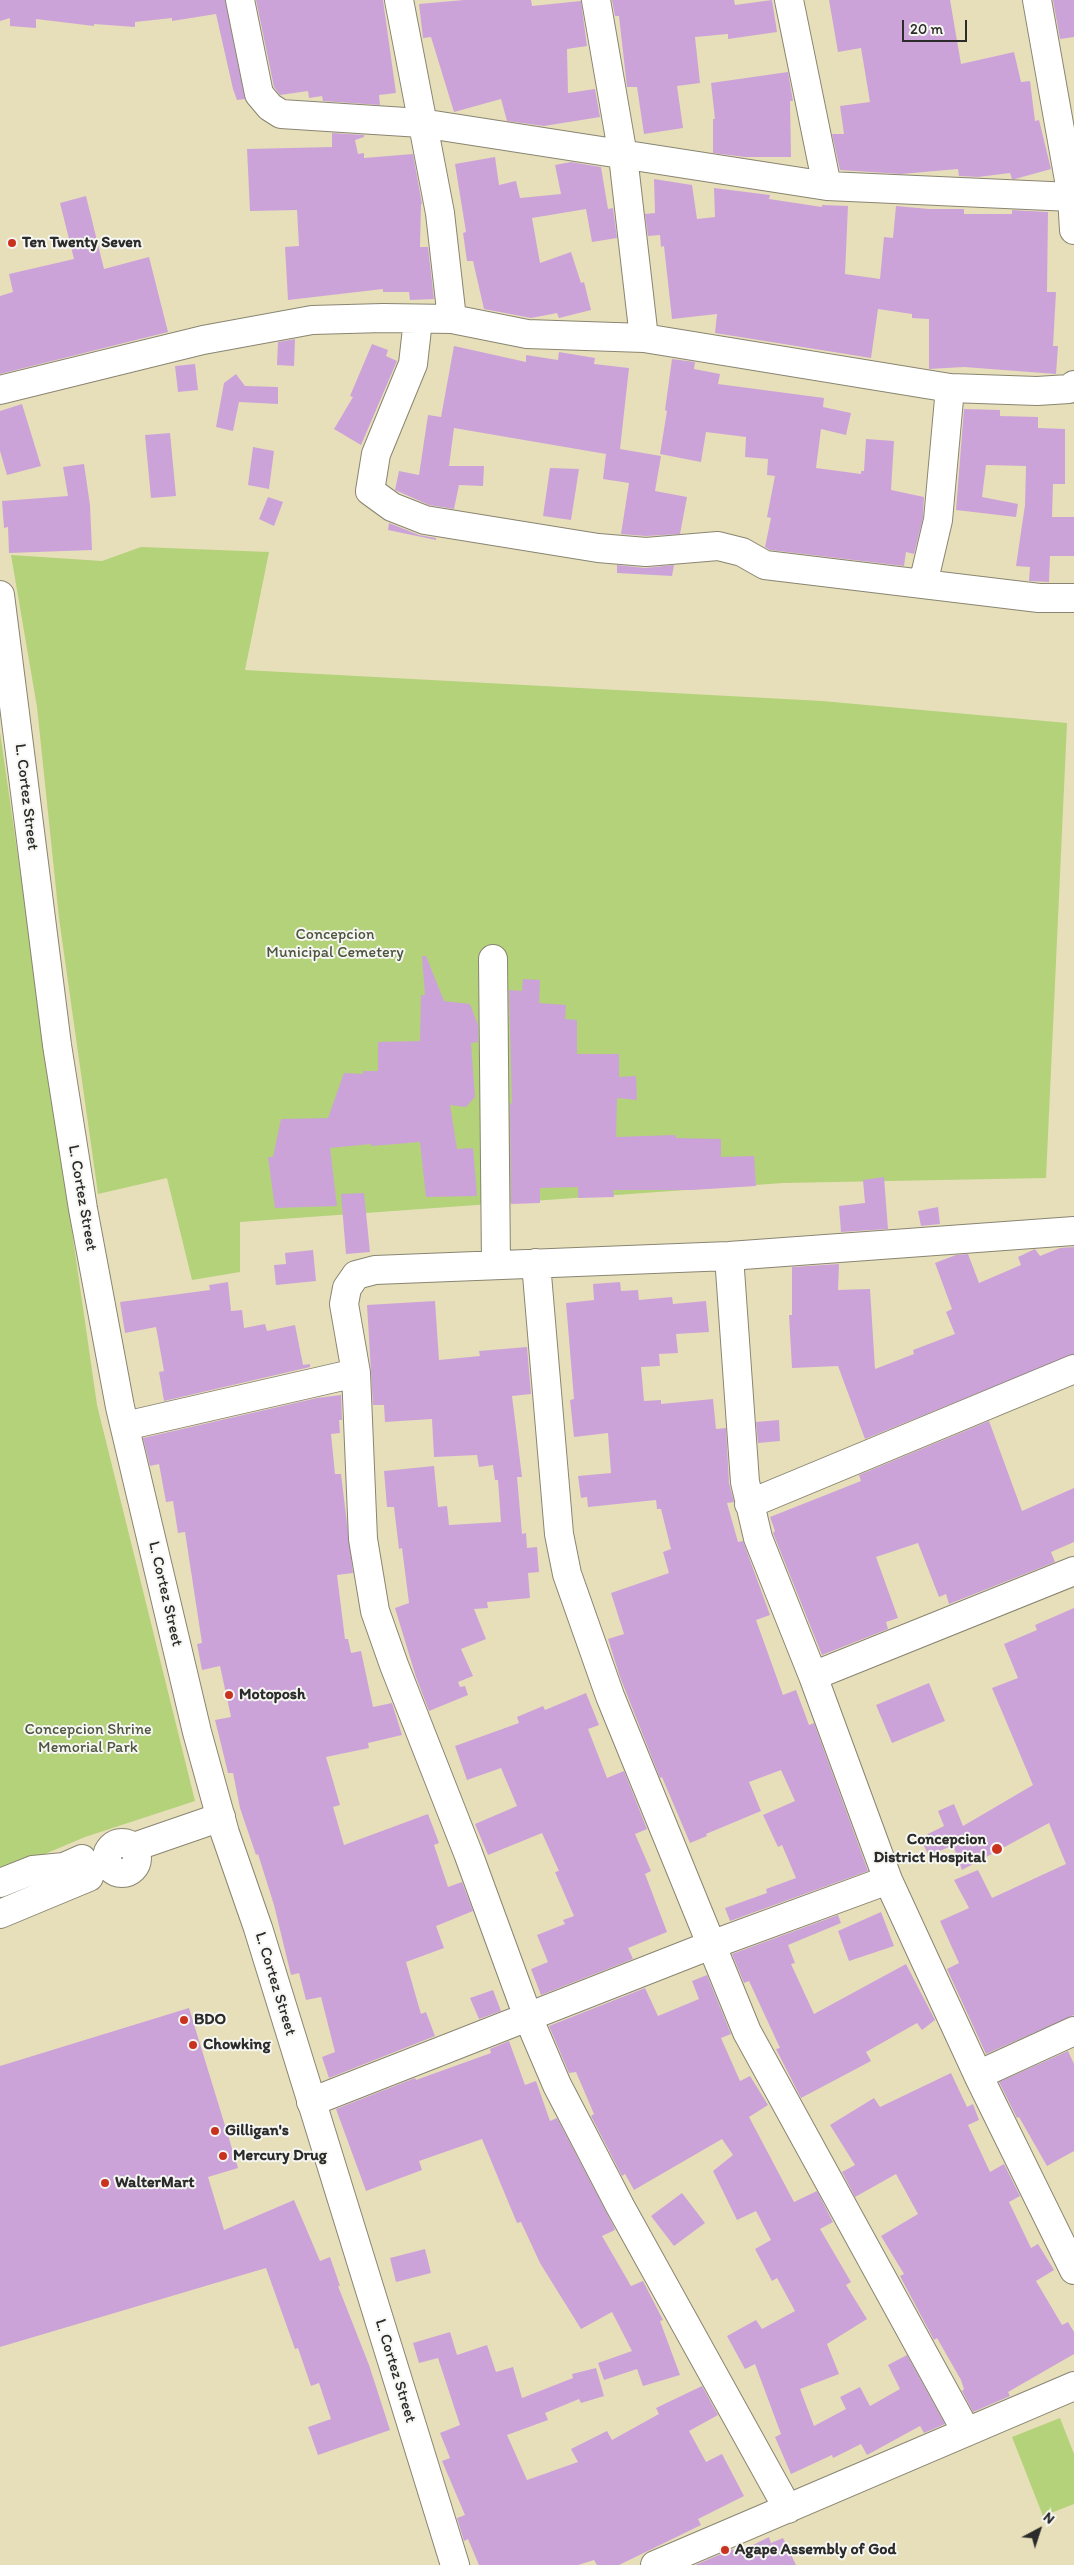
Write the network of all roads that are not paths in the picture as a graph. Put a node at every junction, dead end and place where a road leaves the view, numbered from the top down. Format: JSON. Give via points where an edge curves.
{"nodes":[{"id":1,"x":240,"y":0,"type":"edge"},
{"id":2,"x":399,"y":0,"type":"edge"},
{"id":3,"x":596,"y":0,"type":"edge"},
{"id":4,"x":788,"y":0,"type":"edge"},
{"id":5,"x":1036,"y":0,"type":"edge"},
{"id":6,"x":421,"y":123,"type":"junction"},
{"id":7,"x":623,"y":156,"type":"junction"},
{"id":8,"x":827,"y":186,"type":"junction"},
{"id":9,"x":1072,"y":197,"type":"junction"},
{"id":10,"x":1074,"y":230,"type":"edge"},
{"id":11,"x":452,"y":319,"type":"junction"},
{"id":12,"x":418,"y":320,"type":"junction"},
{"id":13,"x":644,"y":338,"type":"junction"},
{"id":14,"x":1074,"y":385,"type":"edge"},
{"id":15,"x":950,"y":388,"type":"junction"},
{"id":16,"x":0,"y":390,"type":"edge"},
{"id":17,"x":923,"y":584,"type":"junction"},
{"id":18,"x":1074,"y":598,"type":"edge"},
{"id":19,"x":1,"y":608,"type":"edge"},
{"id":20,"x":493,"y":959,"type":"dead end"},
{"id":21,"x":1074,"y":1231,"type":"edge"},
{"id":22,"x":729,"y":1256,"type":"junction"},
{"id":23,"x":536,"y":1263,"type":"junction"},
{"id":24,"x":496,"y":1264,"type":"junction"},
{"id":25,"x":1074,"y":1369,"type":"edge"},
{"id":26,"x":356,"y":1373,"type":"junction"},
{"id":27,"x":125,"y":1426,"type":"junction"},
{"id":28,"x":749,"y":1504,"type":"junction"},
{"id":29,"x":1074,"y":1571,"type":"edge"},
{"id":30,"x":813,"y":1676,"type":"junction"},
{"id":31,"x":223,"y":1825,"type":"junction"},
{"id":32,"x":107,"y":1862,"type":"junction"},
{"id":33,"x":888,"y":1880,"type":"junction"},
{"id":34,"x":0,"y":1883,"type":"edge"},
{"id":35,"x":0,"y":1914,"type":"edge"},
{"id":36,"x":711,"y":1945,"type":"junction"},
{"id":37,"x":528,"y":2017,"type":"junction"},
{"id":38,"x":1074,"y":2031,"type":"edge"},
{"id":39,"x":978,"y":2075,"type":"junction"},
{"id":40,"x":311,"y":2102,"type":"junction"},
{"id":41,"x":1074,"y":2270,"type":"edge"},
{"id":42,"x":1074,"y":2386,"type":"edge"},
{"id":43,"x":966,"y":2431,"type":"junction"},
{"id":44,"x":788,"y":2509,"type":"junction"},
{"id":45,"x":666,"y":2563,"type":"edge"},
{"id":46,"x":456,"y":2565,"type":"edge"}],
"edges":[{"from":1,"to":6,"type":"street","via":[[259,94],[270,107],[281,114]]},
{"from":2,"to":6,"type":"street"},
{"from":3,"to":7,"type":"street"},
{"from":4,"to":8,"type":"street"},
{"from":5,"to":9,"type":"street"},
{"from":6,"to":7,"type":"street"},
{"from":6,"to":11,"type":"street","via":[[440,212]]},
{"from":7,"to":8,"type":"street"},
{"from":7,"to":13,"type":"street"},
{"from":8,"to":9,"type":"street"},
{"from":9,"to":10,"type":"street"},
{"from":11,"to":12,"type":"street"},
{"from":11,"to":13,"type":"street","via":[[527,334]]},
{"from":12,"to":16,"type":"street","via":[[312,320],[203,340]]},
{"from":12,"to":17,"type":"street","via":[[413,364],[376,454],[370,491],[392,507],[425,520],[598,548],[646,552],[718,546],[742,552],[765,565]]},
{"from":13,"to":15,"type":"street"},
{"from":14,"to":15,"type":"street","via":[[1069,389],[1037,390]]},
{"from":15,"to":17,"type":"street","via":[[938,520]]},
{"from":17,"to":18,"type":"street","via":[[1039,598]]},
{"from":19,"to":27,"type":"street","name":"L. Cortez Street","via":[[57,1045],[83,1209]]},
{"from":20,"to":24,"type":"street"},
{"from":21,"to":22,"type":"street"},
{"from":22,"to":23,"type":"street"},
{"from":22,"to":28,"type":"street"},
{"from":23,"to":24,"type":"street"},
{"from":23,"to":36,"type":"street","via":[[551,1457],[559,1534],[567,1574],[610,1696]]},
{"from":24,"to":26,"type":"street","via":[[375,1270],[356,1275],[346,1288],[344,1304]]},
{"from":25,"to":28,"type":"street"},
{"from":26,"to":27,"type":"street"},
{"from":26,"to":37,"type":"street","via":[[363,1539],[375,1610]]},
{"from":27,"to":31,"type":"street","name":"L. Cortez Street","via":[[197,1732]]},
{"from":28,"to":30,"type":"street","via":[[758,1538]]},
{"from":29,"to":30,"type":"street"},
{"from":30,"to":33,"type":"street"},
{"from":31,"to":32,"type":"street"},
{"from":31,"to":40,"type":"street","name":"L. Cortez Street"},
{"from":32,"to":34,"type":"street","via":[[33,1870]]},
{"from":32,"to":35,"type":"street"},
{"from":33,"to":36,"type":"street"},
{"from":33,"to":39,"type":"street"},
{"from":36,"to":37,"type":"street"},
{"from":36,"to":43,"type":"street","via":[[747,2032]]},
{"from":37,"to":40,"type":"street"},
{"from":37,"to":44,"type":"street","via":[[558,2085],[620,2206]]},
{"from":38,"to":39,"type":"street"},
{"from":39,"to":41,"type":"street"},
{"from":40,"to":46,"type":"street","name":"L. Cortez Street"},
{"from":42,"to":43,"type":"street"},
{"from":43,"to":44,"type":"street"},
{"from":44,"to":45,"type":"street"}]}
